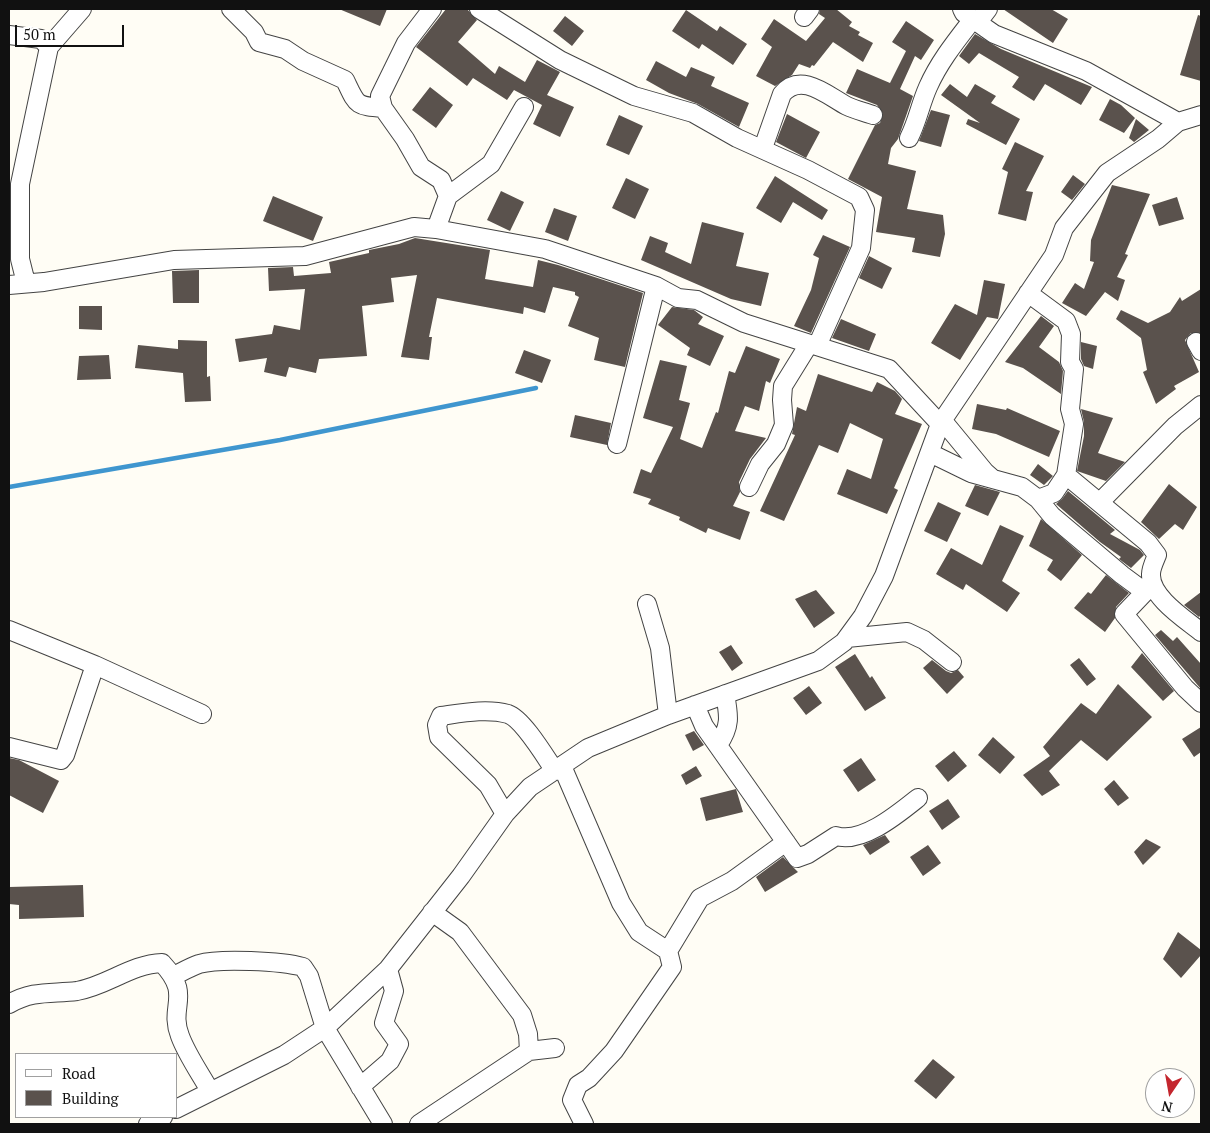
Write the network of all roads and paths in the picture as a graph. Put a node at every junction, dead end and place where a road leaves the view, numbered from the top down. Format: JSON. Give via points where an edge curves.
{"nodes":[{"id":1,"x":82,"y":9,"type":"edge"},
{"id":2,"x":231,"y":9,"type":"edge"},
{"id":3,"x":432,"y":9,"type":"edge"},
{"id":4,"x":479,"y":9,"type":"edge"},
{"id":5,"x":975,"y":15,"type":"edge"},
{"id":6,"x":9,"y":35,"type":"edge"},
{"id":7,"x":49,"y":47,"type":"junction"},
{"id":8,"x":524,"y":107,"type":"dead end"},
{"id":9,"x":383,"y":108,"type":"junction"},
{"id":10,"x":873,"y":115,"type":"dead end"},
{"id":11,"x":1201,"y":115,"type":"edge"},
{"id":12,"x":1178,"y":122,"type":"junction"},
{"id":13,"x":909,"y":138,"type":"dead end"},
{"id":14,"x":763,"y":148,"type":"junction"},
{"id":15,"x":448,"y":196,"type":"junction"},
{"id":16,"x":436,"y":229,"type":"junction"},
{"id":17,"x":26,"y":283,"type":"junction"},
{"id":18,"x":9,"y":285,"type":"edge"},
{"id":19,"x":656,"y":286,"type":"junction"},
{"id":20,"x":1028,"y":293,"type":"junction"},
{"id":21,"x":813,"y":345,"type":"junction"},
{"id":22,"x":1201,"y":405,"type":"edge"},
{"id":23,"x":942,"y":422,"type":"junction"},
{"id":24,"x":617,"y":444,"type":"dead end"},
{"id":25,"x":930,"y":453,"type":"junction"},
{"id":26,"x":1066,"y":475,"type":"junction"},
{"id":27,"x":995,"y":481,"type":"junction"},
{"id":28,"x":749,"y":487,"type":"dead end"},
{"id":29,"x":1038,"y":499,"type":"junction"},
{"id":30,"x":1100,"y":502,"type":"junction"},
{"id":31,"x":647,"y":604,"type":"dead end"},
{"id":32,"x":9,"y":630,"type":"edge"},
{"id":33,"x":1201,"y":632,"type":"edge"},
{"id":34,"x":847,"y":638,"type":"junction"},
{"id":35,"x":952,"y":662,"type":"dead end"},
{"id":36,"x":95,"y":665,"type":"junction"},
{"id":37,"x":724,"y":694,"type":"junction"},
{"id":38,"x":1201,"y":703,"type":"edge"},
{"id":39,"x":695,"y":705,"type":"junction"},
{"id":40,"x":202,"y":714,"type":"dead end"},
{"id":41,"x":668,"y":715,"type":"junction"},
{"id":42,"x":718,"y":745,"type":"junction"},
{"id":43,"x":9,"y":747,"type":"edge"},
{"id":44,"x":559,"y":769,"type":"junction"},
{"id":45,"x":918,"y":798,"type":"dead end"},
{"id":46,"x":505,"y":814,"type":"junction"},
{"id":47,"x":786,"y":842,"type":"junction"},
{"id":48,"x":432,"y":912,"type":"junction"},
{"id":49,"x":668,"y":951,"type":"junction"},
{"id":50,"x":388,"y":968,"type":"junction"},
{"id":51,"x":174,"y":976,"type":"junction"},
{"id":52,"x":9,"y":1004,"type":"edge"},
{"id":53,"x":325,"y":1028,"type":"junction"},
{"id":54,"x":555,"y":1048,"type":"dead end"},
{"id":55,"x":528,"y":1051,"type":"junction"},
{"id":56,"x":360,"y":1087,"type":"junction"},
{"id":57,"x":210,"y":1091,"type":"junction"},
{"id":58,"x":178,"y":1108,"type":"edge"},
{"id":59,"x":383,"y":1124,"type":"edge"},
{"id":60,"x":419,"y":1124,"type":"edge"},
{"id":61,"x":584,"y":1124,"type":"edge"}],
"edges":[{"from":1,"to":7,"type":"street"},
{"from":2,"to":9,"type":"street","via":[[254,32],[259,42],[285,49],[345,80],[355,101],[363,107]]},
{"from":3,"to":9,"type":"street","via":[[406,43],[385,83],[380,96]]},
{"from":4,"to":14,"type":"street","via":[[577,69],[634,96],[693,113],[737,138]]},
{"from":5,"to":12,"type":"street","via":[[994,34],[1086,71]]},
{"from":5,"to":13,"type":"street","via":[[949,49],[933,78]]},
{"from":6,"to":7,"type":"street","via":[[42,39]]},
{"from":7,"to":17,"type":"street","via":[[20,184],[20,259]]},
{"from":8,"to":15,"type":"street","via":[[492,164]]},
{"from":9,"to":15,"type":"street","via":[[421,167],[440,180]]},
{"from":10,"to":14,"type":"street","via":[[847,106],[811,86],[796,84],[782,94]]},
{"from":11,"to":12,"type":"street"},
{"from":12,"to":20,"type":"street","via":[[1107,173],[1064,228],[1054,255]]},
{"from":14,"to":21,"type":"street","via":[[844,188],[859,198],[865,210],[861,248]]},
{"from":15,"to":16,"type":"street"},
{"from":16,"to":17,"type":"street","via":[[414,227],[305,256],[174,260]]},
{"from":16,"to":19,"type":"street","via":[[545,249]]},
{"from":17,"to":18,"type":"street"},
{"from":19,"to":21,"type":"street","via":[[678,298],[697,300],[744,323]]},
{"from":19,"to":24,"type":"street"},
{"from":20,"to":23,"type":"street"},
{"from":20,"to":26,"type":"street","via":[[1066,321],[1071,334],[1070,362],[1074,369],[1070,409],[1074,424]]},
{"from":21,"to":23,"type":"street","via":[[889,370]]},
{"from":21,"to":28,"type":"street","via":[[783,386],[784,425]]},
{"from":22,"to":30,"type":"street","via":[[1175,426]]},
{"from":23,"to":25,"type":"street"},
{"from":23,"to":27,"type":"street"},
{"from":25,"to":27,"type":"street"},
{"from":25,"to":34,"type":"street","via":[[884,576]]},
{"from":26,"to":29,"type":"street","via":[[1054,493]]},
{"from":26,"to":30,"type":"street"},
{"from":27,"to":29,"type":"street","via":[[1022,488]]},
{"from":29,"to":38,"type":"street","via":[[1052,516],[1145,592],[1124,614]]},
{"from":30,"to":33,"type":"street","via":[[1148,542],[1157,555],[1151,573],[1153,585],[1168,606]]},
{"from":31,"to":41,"type":"street","via":[[660,648]]},
{"from":32,"to":36,"type":"street"},
{"from":34,"to":35,"type":"street","via":[[907,632],[924,640]]},
{"from":34,"to":37,"type":"street","via":[[818,661]]},
{"from":36,"to":40,"type":"street"},
{"from":36,"to":43,"type":"street","via":[[61,760]]},
{"from":37,"to":39,"type":"street"},
{"from":37,"to":42,"type":"street","via":[[729,719],[725,736]]},
{"from":39,"to":41,"type":"street"},
{"from":39,"to":42,"type":"street","via":[[704,726]]},
{"from":41,"to":44,"type":"street","via":[[588,748]]},
{"from":42,"to":47,"type":"street"},
{"from":44,"to":46,"type":"street","via":[[530,788]]},
{"from":44,"to":46,"type":"street","via":[[509,715],[473,712],[442,716],[437,725],[439,738],[488,785]]},
{"from":44,"to":49,"type":"street","via":[[621,903],[639,932]]},
{"from":45,"to":47,"type":"street","via":[[867,833],[845,839],[836,836],[803,856],[797,858]]},
{"from":46,"to":48,"type":"street"},
{"from":47,"to":49,"type":"street","via":[[732,881],[700,898]]},
{"from":48,"to":50,"type":"street"},
{"from":48,"to":55,"type":"street","via":[[460,932],[522,1015],[528,1034]]},
{"from":49,"to":61,"type":"street","via":[[672,967],[660,987],[614,1051],[578,1085],[572,1100]]},
{"from":50,"to":53,"type":"street"},
{"from":50,"to":56,"type":"street","via":[[394,991],[384,1023],[398,1044],[390,1061]]},
{"from":51,"to":52,"type":"street","via":[[162,963],[149,963],[94,986],[39,992]]},
{"from":51,"to":53,"type":"street","via":[[200,964],[230,962],[303,966]]},
{"from":51,"to":57,"type":"street","via":[[179,986],[179,1034]]},
{"from":53,"to":56,"type":"street"},
{"from":53,"to":57,"type":"street","via":[[284,1055]]},
{"from":54,"to":55,"type":"street"},
{"from":55,"to":60,"type":"street"},
{"from":56,"to":59,"type":"street"},
{"from":57,"to":58,"type":"street"}]}
